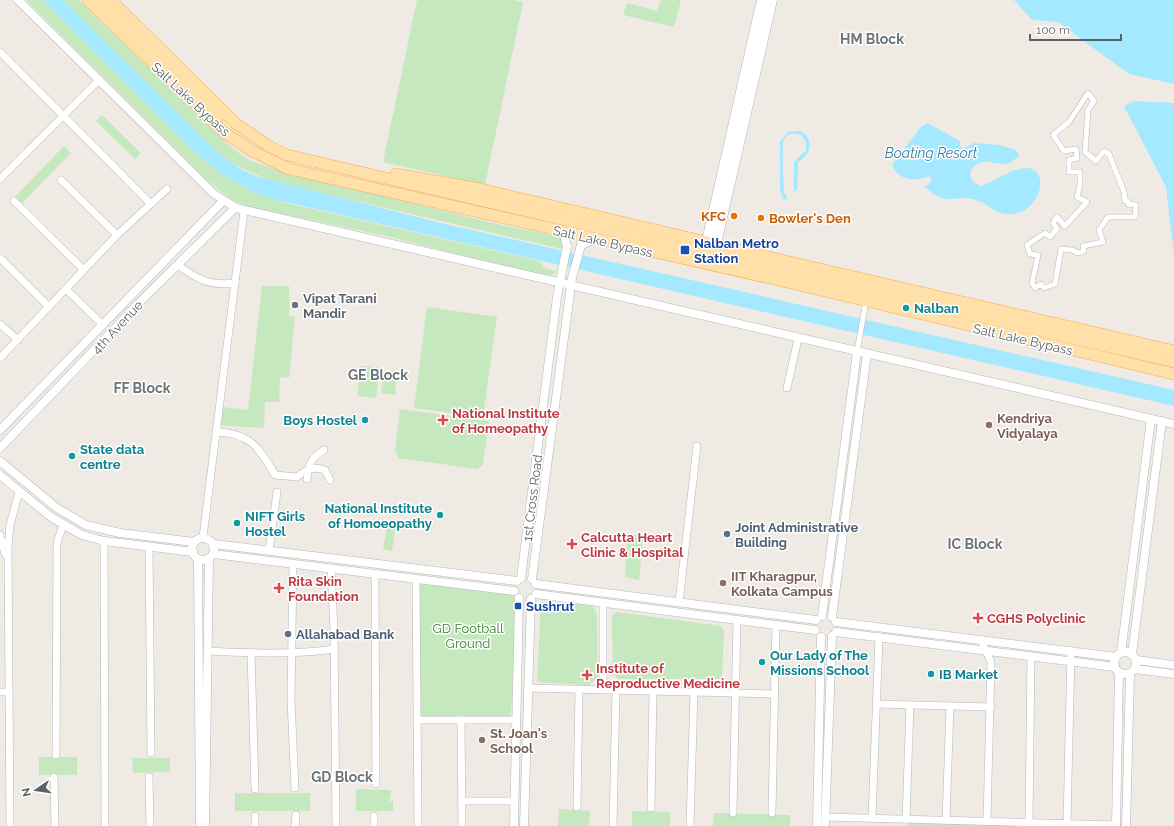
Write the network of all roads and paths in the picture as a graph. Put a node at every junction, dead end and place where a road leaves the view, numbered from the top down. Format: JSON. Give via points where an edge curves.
{"nodes":[{"id":1,"x":18,"y":0,"type":"edge"},
{"id":2,"x":88,"y":0,"type":"edge"},
{"id":3,"x":100,"y":0,"type":"edge"},
{"id":4,"x":112,"y":0,"type":"edge"},
{"id":5,"x":762,"y":0,"type":"edge"},
{"id":6,"x":772,"y":0,"type":"edge"},
{"id":7,"x":0,"y":52,"type":"edge"},
{"id":8,"x":99,"y":80,"type":"junction"},
{"id":9,"x":63,"y":115,"type":"junction"},
{"id":10,"x":232,"y":125,"type":"junction"},
{"id":11,"x":263,"y":139,"type":"junction"},
{"id":12,"x":242,"y":144,"type":"junction"},
{"id":13,"x":371,"y":172,"type":"junction"},
{"id":14,"x":0,"y":179,"type":"edge"},
{"id":15,"x":61,"y":180,"type":"dead end"},
{"id":16,"x":455,"y":184,"type":"junction"},
{"id":17,"x":370,"y":187,"type":"junction"},
{"id":18,"x":167,"y":189,"type":"dead end"},
{"id":19,"x":470,"y":198,"type":"junction"},
{"id":20,"x":14,"y":201,"type":"dead end"},
{"id":21,"x":223,"y":201,"type":"junction"},
{"id":22,"x":151,"y":204,"type":"junction"},
{"id":23,"x":235,"y":208,"type":"junction"},
{"id":24,"x":244,"y":211,"type":"junction"},
{"id":25,"x":630,"y":225,"type":"junction"},
{"id":26,"x":556,"y":230,"type":"junction"},
{"id":27,"x":616,"y":232,"type":"junction"},
{"id":28,"x":117,"y":235,"type":"junction"},
{"id":29,"x":599,"y":240,"type":"junction"},
{"id":30,"x":710,"y":248,"type":"junction"},
{"id":31,"x":1030,"y":254,"type":"joint"},
{"id":32,"x":0,"y":258,"type":"edge"},
{"id":33,"x":178,"y":266,"type":"junction"},
{"id":34,"x":84,"y":270,"type":"junction"},
{"id":35,"x":560,"y":279,"type":"junction"},
{"id":36,"x":572,"y":282,"type":"junction"},
{"id":37,"x":235,"y":283,"type":"junction"},
{"id":38,"x":870,"y":286,"type":"junction"},
{"id":39,"x":66,"y":289,"type":"junction"},
{"id":40,"x":132,"y":295,"type":"junction"},
{"id":41,"x":866,"y":302,"type":"junction"},
{"id":42,"x":139,"y":303,"type":"junction"},
{"id":43,"x":49,"y":307,"type":"junction"},
{"id":44,"x":0,"y":324,"type":"edge"},
{"id":45,"x":103,"y":325,"type":"junction"},
{"id":46,"x":798,"y":338,"type":"junction"},
{"id":47,"x":18,"y":340,"type":"junction"},
{"id":48,"x":1174,"y":351,"type":"edge"},
{"id":49,"x":856,"y":352,"type":"junction"},
{"id":50,"x":866,"y":354,"type":"junction"},
{"id":51,"x":0,"y":358,"type":"edge"},
{"id":52,"x":550,"y":358,"type":"junction"},
{"id":53,"x":561,"y":361,"type":"junction"},
{"id":54,"x":1174,"y":362,"type":"edge"},
{"id":55,"x":1174,"y":374,"type":"edge"},
{"id":56,"x":787,"y":388,"type":"dead end"},
{"id":57,"x":1151,"y":419,"type":"junction"},
{"id":58,"x":1162,"y":421,"type":"junction"},
{"id":59,"x":1174,"y":424,"type":"edge"},
{"id":60,"x":0,"y":430,"type":"edge"},
{"id":61,"x":216,"y":432,"type":"junction"},
{"id":62,"x":697,"y":446,"type":"dead end"},
{"id":63,"x":0,"y":449,"type":"edge"},
{"id":64,"x":324,"y":450,"type":"dead end"},
{"id":65,"x":0,"y":457,"type":"edge"},
{"id":66,"x":0,"y":461,"type":"edge"},
{"id":67,"x":308,"y":469,"type":"junction"},
{"id":68,"x":0,"y":475,"type":"edge"},
{"id":69,"x":307,"y":479,"type":"dead end"},
{"id":70,"x":330,"y":480,"type":"dead end"},
{"id":71,"x":19,"y":492,"type":"junction"},
{"id":72,"x":278,"y":492,"type":"dead end"},
{"id":73,"x":1141,"y":496,"type":"junction"},
{"id":74,"x":1152,"y":497,"type":"junction"},
{"id":75,"x":531,"y":506,"type":"junction"},
{"id":76,"x":542,"y":506,"type":"junction"},
{"id":77,"x":63,"y":525,"type":"junction"},
{"id":78,"x":0,"y":535,"type":"edge"},
{"id":79,"x":203,"y":537,"type":"junction"},
{"id":80,"x":104,"y":541,"type":"junction"},
{"id":81,"x":194,"y":542,"type":"junction"},
{"id":82,"x":214,"y":544,"type":"junction"},
{"id":83,"x":149,"y":546,"type":"junction"},
{"id":84,"x":269,"y":551,"type":"junction"},
{"id":85,"x":195,"y":555,"type":"junction"},
{"id":86,"x":305,"y":555,"type":"junction"},
{"id":87,"x":211,"y":556,"type":"junction"},
{"id":88,"x":293,"y":564,"type":"junction"},
{"id":89,"x":304,"y":565,"type":"junction"},
{"id":90,"x":331,"y":568,"type":"junction"},
{"id":91,"x":8,"y":569,"type":"junction"},
{"id":92,"x":375,"y":574,"type":"junction"},
{"id":93,"x":416,"y":579,"type":"junction"},
{"id":94,"x":519,"y":580,"type":"junction"},
{"id":95,"x":534,"y":582,"type":"junction"},
{"id":96,"x":1130,"y":582,"type":"junction"},
{"id":97,"x":1140,"y":584,"type":"junction"},
{"id":98,"x":517,"y":594,"type":"junction"},
{"id":99,"x":533,"y":596,"type":"junction"},
{"id":100,"x":669,"y":601,"type":"junction"},
{"id":101,"x":679,"y":602,"type":"junction"},
{"id":102,"x":603,"y":603,"type":"junction"},
{"id":103,"x":668,"y":611,"type":"junction"},
{"id":104,"x":198,"y":615,"type":"junction"},
{"id":105,"x":208,"y":615,"type":"junction"},
{"id":106,"x":819,"y":618,"type":"junction"},
{"id":107,"x":834,"y":619,"type":"junction"},
{"id":108,"x":737,"y":620,"type":"junction"},
{"id":109,"x":776,"y":624,"type":"junction"},
{"id":110,"x":815,"y":630,"type":"junction"},
{"id":111,"x":834,"y":634,"type":"junction"},
{"id":112,"x":821,"y":636,"type":"junction"},
{"id":113,"x":879,"y":637,"type":"junction"},
{"id":114,"x":981,"y":640,"type":"junction"},
{"id":115,"x":334,"y":649,"type":"junction"},
{"id":116,"x":208,"y":651,"type":"junction"},
{"id":117,"x":987,"y":651,"type":"junction"},
{"id":118,"x":1072,"y":651,"type":"junction"},
{"id":119,"x":292,"y":652,"type":"junction"},
{"id":120,"x":252,"y":654,"type":"junction"},
{"id":121,"x":1118,"y":655,"type":"junction"},
{"id":122,"x":1031,"y":656,"type":"junction"},
{"id":123,"x":1134,"y":657,"type":"junction"},
{"id":124,"x":1071,"y":661,"type":"junction"},
{"id":125,"x":1174,"y":664,"type":"edge"},
{"id":126,"x":1117,"y":670,"type":"junction"},
{"id":127,"x":1132,"y":672,"type":"junction"},
{"id":128,"x":1174,"y":674,"type":"edge"},
{"id":129,"x":203,"y":685,"type":"junction"},
{"id":130,"x":528,"y":688,"type":"junction"},
{"id":131,"x":579,"y":689,"type":"junction"},
{"id":132,"x":603,"y":690,"type":"junction"},
{"id":133,"x":616,"y":690,"type":"junction"},
{"id":134,"x":653,"y":691,"type":"junction"},
{"id":135,"x":0,"y":692,"type":"edge"},
{"id":136,"x":9,"y":692,"type":"junction"},
{"id":137,"x":694,"y":692,"type":"junction"},
{"id":138,"x":735,"y":693,"type":"junction"},
{"id":139,"x":775,"y":694,"type":"junction"},
{"id":140,"x":1118,"y":697,"type":"junction"},
{"id":141,"x":1129,"y":697,"type":"junction"},
{"id":142,"x":876,"y":704,"type":"junction"},
{"id":143,"x":910,"y":705,"type":"junction"},
{"id":144,"x":950,"y":706,"type":"junction"},
{"id":145,"x":991,"y":707,"type":"junction"},
{"id":146,"x":417,"y":720,"type":"junction"},
{"id":147,"x":462,"y":720,"type":"junction"},
{"id":148,"x":516,"y":720,"type":"junction"},
{"id":149,"x":151,"y":753,"type":"dead end"},
{"id":150,"x":56,"y":755,"type":"dead end"},
{"id":151,"x":515,"y":757,"type":"junction"},
{"id":152,"x":526,"y":757,"type":"junction"},
{"id":153,"x":54,"y":777,"type":"dead end"},
{"id":154,"x":149,"y":777,"type":"dead end"},
{"id":155,"x":376,"y":784,"type":"dead end"},
{"id":156,"x":822,"y":787,"type":"junction"},
{"id":157,"x":295,"y":788,"type":"dead end"},
{"id":158,"x":254,"y":789,"type":"dead end"},
{"id":159,"x":1116,"y":792,"type":"junction"},
{"id":160,"x":1127,"y":792,"type":"junction"},
{"id":161,"x":462,"y":801,"type":"junction"},
{"id":162,"x":514,"y":801,"type":"junction"},
{"id":163,"x":577,"y":808,"type":"dead end"},
{"id":164,"x":651,"y":808,"type":"dead end"},
{"id":165,"x":202,"y":811,"type":"junction"},
{"id":166,"x":733,"y":813,"type":"dead end"},
{"id":167,"x":772,"y":813,"type":"dead end"},
{"id":168,"x":296,"y":815,"type":"dead end"},
{"id":169,"x":255,"y":816,"type":"dead end"},
{"id":170,"x":374,"y":816,"type":"dead end"},
{"id":171,"x":825,"y":817,"type":"junction"},
{"id":172,"x":872,"y":818,"type":"junction"},
{"id":173,"x":946,"y":820,"type":"junction"},
{"id":174,"x":907,"y":821,"type":"edge"},
{"id":175,"x":987,"y":821,"type":"junction"},
{"id":176,"x":1067,"y":823,"type":"junction"},
{"id":177,"x":1032,"y":824,"type":"edge"},
{"id":178,"x":1116,"y":825,"type":"edge"},
{"id":179,"x":10,"y":826,"type":"edge"},
{"id":180,"x":55,"y":826,"type":"edge"},
{"id":181,"x":105,"y":826,"type":"edge"},
{"id":182,"x":150,"y":826,"type":"edge"},
{"id":183,"x":200,"y":826,"type":"edge"},
{"id":184,"x":205,"y":826,"type":"edge"},
{"id":185,"x":255,"y":826,"type":"edge"},
{"id":186,"x":295,"y":826,"type":"edge"},
{"id":187,"x":336,"y":826,"type":"edge"},
{"id":188,"x":374,"y":826,"type":"edge"},
{"id":189,"x":418,"y":826,"type":"edge"},
{"id":190,"x":462,"y":826,"type":"edge"},
{"id":191,"x":514,"y":826,"type":"edge"},
{"id":192,"x":524,"y":826,"type":"edge"},
{"id":193,"x":613,"y":826,"type":"edge"},
{"id":194,"x":690,"y":826,"type":"edge"},
{"id":195,"x":817,"y":826,"type":"edge"},
{"id":196,"x":825,"y":826,"type":"edge"},
{"id":197,"x":1126,"y":826,"type":"edge"}],
"edges":[{"from":1,"to":8,"type":"street"},
{"from":2,"to":12,"type":"main road","name":"Salt Lake Bypass","via":[[225,133]]},
{"from":3,"to":10,"type":"main road"},
{"from":4,"to":10,"type":"main road","name":"Salt Lake Bypass"},
{"from":5,"to":30,"type":"main road"},
{"from":6,"to":30,"type":"main road"},
{"from":7,"to":9,"type":"street"},
{"from":8,"to":9,"type":"street"},
{"from":8,"to":21,"type":"street"},
{"from":9,"to":14,"type":"street"},
{"from":9,"to":22,"type":"street"},
{"from":10,"to":11,"type":"main road","name":"Salt Lake Bypass"},
{"from":10,"to":12,"type":"main road"},
{"from":11,"to":13,"type":"main road","name":"Salt Lake Bypass"},
{"from":11,"to":13,"type":"main road","name":"Salt Lake Bypass","via":[[275,150],[287,155],[356,172]]},
{"from":12,"to":17,"type":"main road","name":"Salt Lake Bypass","via":[[268,161],[295,171]]},
{"from":13,"to":16,"type":"main road","name":"Salt Lake Bypass"},
{"from":13,"to":17,"type":"main road"},
{"from":13,"to":19,"type":"main road","name":"Salt Lake Bypass"},
{"from":15,"to":28,"type":"street"},
{"from":16,"to":19,"type":"main road"},
{"from":16,"to":25,"type":"main road","name":"Salt Lake Bypass"},
{"from":17,"to":26,"type":"main road","name":"Salt Lake Bypass"},
{"from":18,"to":22,"type":"street"},
{"from":19,"to":27,"type":"main road","name":"Salt Lake Bypass"},
{"from":20,"to":34,"type":"street"},
{"from":21,"to":23,"type":"street"},
{"from":21,"to":40,"type":"street","name":"4th Avenue"},
{"from":22,"to":28,"type":"street"},
{"from":23,"to":24,"type":"street"},
{"from":23,"to":33,"type":"street","name":"4th Avenue"},
{"from":24,"to":35,"type":"street"},
{"from":24,"to":37,"type":"street"},
{"from":25,"to":27,"type":"main road"},
{"from":25,"to":30,"type":"main road","name":"Salt Lake Bypass"},
{"from":26,"to":29,"type":"main road","name":"Salt Lake Bypass"},
{"from":26,"to":35,"type":"street","name":"1st Cross Road","via":[[564,235],[567,246]]},
{"from":27,"to":30,"type":"main road","name":"Salt Lake Bypass"},
{"from":28,"to":34,"type":"street"},
{"from":29,"to":36,"type":"street","name":"1st Cross Road","via":[[584,243],[579,249]]},
{"from":29,"to":41,"type":"main road","name":"Salt Lake Bypass"},
{"from":30,"to":38,"type":"main road","name":"Salt Lake Bypass"},
{"from":31,"to":31,"type":"street","via":[[1038,255],[1032,282],[1036,288],[1041,284],[1044,288],[1055,284],[1061,249],[1078,253],[1084,251],[1083,246],[1103,242],[1099,230],[1108,217],[1134,217],[1136,205],[1125,201],[1110,154],[1104,151],[1096,161],[1085,152],[1088,110],[1094,101],[1088,94],[1069,122],[1053,135],[1064,151],[1076,149],[1077,158],[1069,160],[1069,172],[1080,172],[1077,197],[1087,202],[1065,226],[1057,217],[1053,222],[1057,229],[1055,234],[1050,237],[1045,233],[1027,245]]},
{"from":32,"to":43,"type":"street"},
{"from":33,"to":37,"type":"street","via":[[197,280],[222,285]]},
{"from":33,"to":42,"type":"street","name":"4th Avenue"},
{"from":34,"to":39,"type":"street"},
{"from":35,"to":36,"type":"street"},
{"from":35,"to":52,"type":"street","name":"1st Cross Road"},
{"from":36,"to":46,"type":"street"},
{"from":36,"to":53,"type":"street","name":"1st Cross Road"},
{"from":37,"to":61,"type":"street"},
{"from":38,"to":41,"type":"main road"},
{"from":38,"to":48,"type":"main road","name":"Salt Lake Bypass"},
{"from":38,"to":54,"type":"main road","name":"Salt Lake Bypass"},
{"from":39,"to":43,"type":"street"},
{"from":39,"to":45,"type":"street"},
{"from":40,"to":42,"type":"street"},
{"from":40,"to":45,"type":"street","name":"4th Avenue"},
{"from":41,"to":49,"type":"street"},
{"from":41,"to":55,"type":"main road","name":"Salt Lake Bypass"},
{"from":42,"to":63,"type":"street","name":"4th Avenue"},
{"from":43,"to":47,"type":"street"},
{"from":44,"to":47,"type":"street"},
{"from":45,"to":60,"type":"street","name":"4th Avenue"},
{"from":46,"to":49,"type":"street"},
{"from":46,"to":56,"type":"street"},
{"from":47,"to":51,"type":"street"},
{"from":49,"to":50,"type":"street"},
{"from":49,"to":106,"type":"street"},
{"from":50,"to":57,"type":"street"},
{"from":50,"to":107,"type":"street"},
{"from":52,"to":53,"type":"street"},
{"from":52,"to":75,"type":"street","name":"1st Cross Road"},
{"from":53,"to":76,"type":"street","name":"1st Cross Road"},
{"from":57,"to":58,"type":"street"},
{"from":57,"to":73,"type":"street"},
{"from":58,"to":59,"type":"street"},
{"from":58,"to":74,"type":"street"},
{"from":61,"to":67,"type":"street","via":[[233,433],[249,439],[275,475],[297,477]]},
{"from":61,"to":79,"type":"street"},
{"from":62,"to":101,"type":"street"},
{"from":63,"to":65,"type":"street"},
{"from":64,"to":67,"type":"street","via":[[308,464]]},
{"from":66,"to":81,"type":"street","via":[[57,508],[86,525],[120,533]]},
{"from":67,"to":69,"type":"street"},
{"from":67,"to":70,"type":"street","via":[[318,467],[325,470]]},
{"from":68,"to":71,"type":"street"},
{"from":71,"to":77,"type":"street"},
{"from":71,"to":91,"type":"street","via":[[9,536]]},
{"from":72,"to":84,"type":"street"},
{"from":73,"to":74,"type":"street"},
{"from":73,"to":96,"type":"street"},
{"from":74,"to":97,"type":"street"},
{"from":75,"to":76,"type":"street"},
{"from":75,"to":94,"type":"street","name":"1st Cross Road"},
{"from":76,"to":95,"type":"street","name":"1st Cross Road"},
{"from":77,"to":80,"type":"street","via":[[82,535]]},
{"from":77,"to":150,"type":"street","via":[[57,543]]},
{"from":78,"to":91,"type":"street"},
{"from":79,"to":81,"type":"street"},
{"from":79,"to":82,"type":"street"},
{"from":80,"to":83,"type":"street"},
{"from":80,"to":181,"type":"street"},
{"from":81,"to":85,"type":"street","via":[[192,546]]},
{"from":82,"to":84,"type":"street"},
{"from":82,"to":87,"type":"street"},
{"from":83,"to":85,"type":"street"},
{"from":83,"to":149,"type":"street"},
{"from":84,"to":86,"type":"street"},
{"from":85,"to":87,"type":"street","via":[[202,560]]},
{"from":85,"to":104,"type":"street"},
{"from":86,"to":89,"type":"street"},
{"from":86,"to":94,"type":"street"},
{"from":87,"to":88,"type":"street"},
{"from":87,"to":105,"type":"street"},
{"from":88,"to":89,"type":"street"},
{"from":88,"to":119,"type":"street"},
{"from":89,"to":90,"type":"street"},
{"from":90,"to":92,"type":"street"},
{"from":90,"to":115,"type":"street"},
{"from":91,"to":136,"type":"street"},
{"from":92,"to":93,"type":"street"},
{"from":92,"to":155,"type":"street"},
{"from":93,"to":98,"type":"street"},
{"from":93,"to":146,"type":"street"},
{"from":94,"to":95,"type":"street"},
{"from":94,"to":98,"type":"street","name":"1st Cross Road"},
{"from":95,"to":99,"type":"street","name":"1st Cross Road"},
{"from":95,"to":100,"type":"street"},
{"from":96,"to":97,"type":"street"},
{"from":96,"to":121,"type":"street"},
{"from":97,"to":123,"type":"street"},
{"from":98,"to":99,"type":"street","via":[[525,600]]},
{"from":98,"to":148,"type":"street"},
{"from":99,"to":102,"type":"street"},
{"from":99,"to":130,"type":"street"},
{"from":100,"to":101,"type":"street"},
{"from":100,"to":103,"type":"street"},
{"from":101,"to":106,"type":"street"},
{"from":102,"to":103,"type":"street"},
{"from":102,"to":132,"type":"street"},
{"from":103,"to":108,"type":"street"},
{"from":104,"to":105,"type":"street"},
{"from":104,"to":129,"type":"street"},
{"from":105,"to":116,"type":"street"},
{"from":106,"to":107,"type":"street","via":[[826,615]]},
{"from":106,"to":110,"type":"street"},
{"from":107,"to":111,"type":"street"},
{"from":107,"to":114,"type":"street"},
{"from":108,"to":109,"type":"street"},
{"from":108,"to":138,"type":"street"},
{"from":109,"to":110,"type":"street"},
{"from":109,"to":139,"type":"street"},
{"from":110,"to":112,"type":"street"},
{"from":111,"to":112,"type":"street","via":[[829,637]]},
{"from":111,"to":113,"type":"street"},
{"from":111,"to":156,"type":"street"},
{"from":112,"to":156,"type":"street"},
{"from":113,"to":117,"type":"street"},
{"from":113,"to":142,"type":"street"},
{"from":114,"to":117,"type":"street"},
{"from":114,"to":118,"type":"street"},
{"from":115,"to":119,"type":"street"},
{"from":115,"to":187,"type":"street"},
{"from":116,"to":120,"type":"street"},
{"from":116,"to":129,"type":"street"},
{"from":117,"to":122,"type":"street"},
{"from":117,"to":145,"type":"street","via":[[991,662]]},
{"from":118,"to":121,"type":"street"},
{"from":118,"to":124,"type":"street"},
{"from":119,"to":120,"type":"street"},
{"from":119,"to":157,"type":"street"},
{"from":120,"to":158,"type":"street"},
{"from":121,"to":123,"type":"street","via":[[1125,652]]},
{"from":121,"to":126,"type":"street"},
{"from":122,"to":124,"type":"street"},
{"from":122,"to":177,"type":"street"},
{"from":123,"to":125,"type":"street"},
{"from":123,"to":127,"type":"street"},
{"from":124,"to":126,"type":"street"},
{"from":124,"to":176,"type":"street"},
{"from":126,"to":127,"type":"street","via":[[1124,675]]},
{"from":126,"to":140,"type":"street"},
{"from":127,"to":128,"type":"street"},
{"from":127,"to":141,"type":"street"},
{"from":129,"to":165,"type":"street"},
{"from":130,"to":131,"type":"street"},
{"from":130,"to":152,"type":"street"},
{"from":131,"to":132,"type":"street"},
{"from":131,"to":163,"type":"street"},
{"from":132,"to":133,"type":"street"},
{"from":133,"to":134,"type":"street"},
{"from":133,"to":193,"type":"street"},
{"from":134,"to":137,"type":"street"},
{"from":134,"to":164,"type":"street"},
{"from":135,"to":136,"type":"street"},
{"from":136,"to":179,"type":"street"},
{"from":137,"to":138,"type":"street"},
{"from":137,"to":194,"type":"street"},
{"from":138,"to":139,"type":"street"},
{"from":138,"to":166,"type":"street"},
{"from":139,"to":167,"type":"street"},
{"from":140,"to":141,"type":"street"},
{"from":140,"to":159,"type":"street"},
{"from":141,"to":160,"type":"street"},
{"from":142,"to":143,"type":"street"},
{"from":142,"to":172,"type":"street"},
{"from":143,"to":144,"type":"street"},
{"from":143,"to":174,"type":"street"},
{"from":144,"to":145,"type":"street"},
{"from":144,"to":173,"type":"street"},
{"from":145,"to":175,"type":"street"},
{"from":146,"to":147,"type":"street"},
{"from":146,"to":189,"type":"street"},
{"from":147,"to":148,"type":"street"},
{"from":147,"to":161,"type":"street"},
{"from":148,"to":151,"type":"street"},
{"from":151,"to":152,"type":"street"},
{"from":151,"to":162,"type":"street"},
{"from":152,"to":192,"type":"street"},
{"from":153,"to":180,"type":"street"},
{"from":154,"to":182,"type":"street"},
{"from":156,"to":171,"type":"street"},
{"from":156,"to":195,"type":"street"},
{"from":159,"to":160,"type":"street"},
{"from":159,"to":178,"type":"street"},
{"from":160,"to":197,"type":"street"},
{"from":161,"to":162,"type":"street"},
{"from":161,"to":190,"type":"street"},
{"from":162,"to":191,"type":"street"},
{"from":165,"to":183,"type":"street"},
{"from":165,"to":184,"type":"street"},
{"from":168,"to":186,"type":"street"},
{"from":169,"to":185,"type":"street"},
{"from":170,"to":188,"type":"street"},
{"from":171,"to":172,"type":"street"},
{"from":171,"to":196,"type":"street"},
{"from":172,"to":174,"type":"street"},
{"from":173,"to":174,"type":"street"},
{"from":173,"to":175,"type":"street"},
{"from":175,"to":177,"type":"street"},
{"from":176,"to":177,"type":"street"},
{"from":176,"to":178,"type":"street"}]}
